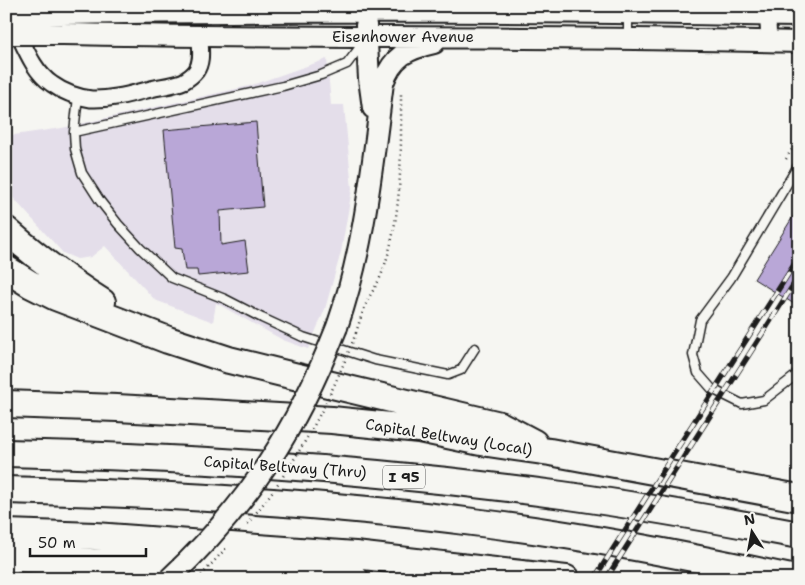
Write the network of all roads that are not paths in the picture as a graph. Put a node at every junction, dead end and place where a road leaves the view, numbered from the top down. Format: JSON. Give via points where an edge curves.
{"nodes":[{"id":1,"x":6,"y":7,"type":"edge"},
{"id":2,"x":365,"y":9,"type":"edge"},
{"id":3,"x":768,"y":11,"type":"edge"},
{"id":4,"x":628,"y":13,"type":"junction"},
{"id":5,"x":6,"y":15,"type":"edge"},
{"id":6,"x":799,"y":16,"type":"edge"},
{"id":7,"x":6,"y":34,"type":"edge"},
{"id":8,"x":200,"y":37,"type":"junction"},
{"id":9,"x":470,"y":37,"type":"junction"},
{"id":10,"x":367,"y":38,"type":"junction"},
{"id":11,"x":628,"y":38,"type":"junction"},
{"id":12,"x":769,"y":41,"type":"junction"},
{"id":13,"x":799,"y":42,"type":"edge"},
{"id":14,"x":78,"y":97,"type":"junction"},
{"id":15,"x":74,"y":132,"type":"junction"},
{"id":16,"x":376,"y":137,"type":"junction"},
{"id":17,"x":799,"y":164,"type":"edge"},
{"id":18,"x":6,"y":230,"type":"edge"},
{"id":19,"x":6,"y":269,"type":"edge"},
{"id":20,"x":168,"y":340,"type":"junction"},
{"id":21,"x":474,"y":348,"type":"dead end"},
{"id":22,"x":799,"y":370,"type":"edge"},
{"id":23,"x":6,"y":404,"type":"edge"},
{"id":24,"x":550,"y":452,"type":"junction"},
{"id":25,"x":6,"y":453,"type":"edge"},
{"id":26,"x":6,"y":490,"type":"edge"},
{"id":27,"x":799,"y":498,"type":"edge"},
{"id":28,"x":6,"y":533,"type":"edge"},
{"id":29,"x":799,"y":535,"type":"edge"},
{"id":30,"x":6,"y":558,"type":"edge"},
{"id":31,"x":235,"y":569,"type":"junction"},
{"id":32,"x":6,"y":576,"type":"edge"},
{"id":33,"x":169,"y":579,"type":"edge"},
{"id":34,"x":355,"y":579,"type":"edge"},
{"id":35,"x":566,"y":579,"type":"edge"},
{"id":36,"x":796,"y":579,"type":"edge"}],
"edges":[{"from":1,"to":14,"type":"street","via":[[42,76],[58,89]]},
{"from":2,"to":4,"type":"main road","name":"Eisenhower Avenue"},
{"from":2,"to":5,"type":"main road","name":"Eisenhower Avenue","bridge":true},
{"from":2,"to":10,"type":"main road"},
{"from":3,"to":4,"type":"main road","name":"Eisenhower Avenue"},
{"from":3,"to":6,"type":"main road","name":"Eisenhower Avenue"},
{"from":3,"to":12,"type":"street"},
{"from":4,"to":11,"type":"lane"},
{"from":7,"to":8,"type":"main road","name":"Eisenhower Avenue","bridge":true},
{"from":8,"to":10,"type":"main road","name":"Eisenhower Avenue"},
{"from":8,"to":14,"type":"street","via":[[198,66],[183,81],[106,98]]},
{"from":9,"to":10,"type":"main road","name":"Eisenhower Avenue"},
{"from":9,"to":11,"type":"main road","name":"Eisenhower Avenue"},
{"from":9,"to":16,"type":"main road","via":[[422,46],[397,58],[388,68],[383,83]]},
{"from":10,"to":15,"type":"lane","via":[[347,64],[321,75]]},
{"from":10,"to":16,"type":"main road"},
{"from":11,"to":12,"type":"main road","name":"Eisenhower Avenue"},
{"from":12,"to":13,"type":"main road","name":"Eisenhower Avenue"},
{"from":14,"to":15,"type":"lane"},
{"from":15,"to":21,"type":"lane","via":[[82,174],[100,201],[140,248],[172,278],[224,298],[303,336],[375,360],[448,375],[461,370]]},
{"from":16,"to":33,"type":"main road","bridge":true,"via":[[358,260],[348,296],[346,330],[255,484],[228,518]]},
{"from":17,"to":22,"type":"lane","via":[[731,278],[700,320],[693,355],[698,373],[712,389],[742,404],[764,400]]},
{"from":18,"to":20,"type":"highway","via":[[70,281]]},
{"from":19,"to":20,"type":"highway","via":[[56,297]]},
{"from":20,"to":24,"type":"highway","via":[[229,360],[500,425]]},
{"from":23,"to":24,"type":"highway","name":"Capital Beltway (Local)","via":[[332,420],[419,429]]},
{"from":24,"to":27,"type":"highway","name":"Capital Beltway (Local)"},
{"from":25,"to":29,"type":"highway","name":"Capital Beltway (Thru)","number":"I 95","via":[[101,455],[372,474],[561,495]]},
{"from":26,"to":36,"type":"highway","via":[[310,505],[471,522],[606,541]]},
{"from":28,"to":35,"type":"highway","via":[[95,536],[355,555]]},
{"from":30,"to":31,"type":"highway"},
{"from":31,"to":32,"type":"highway"},
{"from":31,"to":34,"type":"highway"}]}
